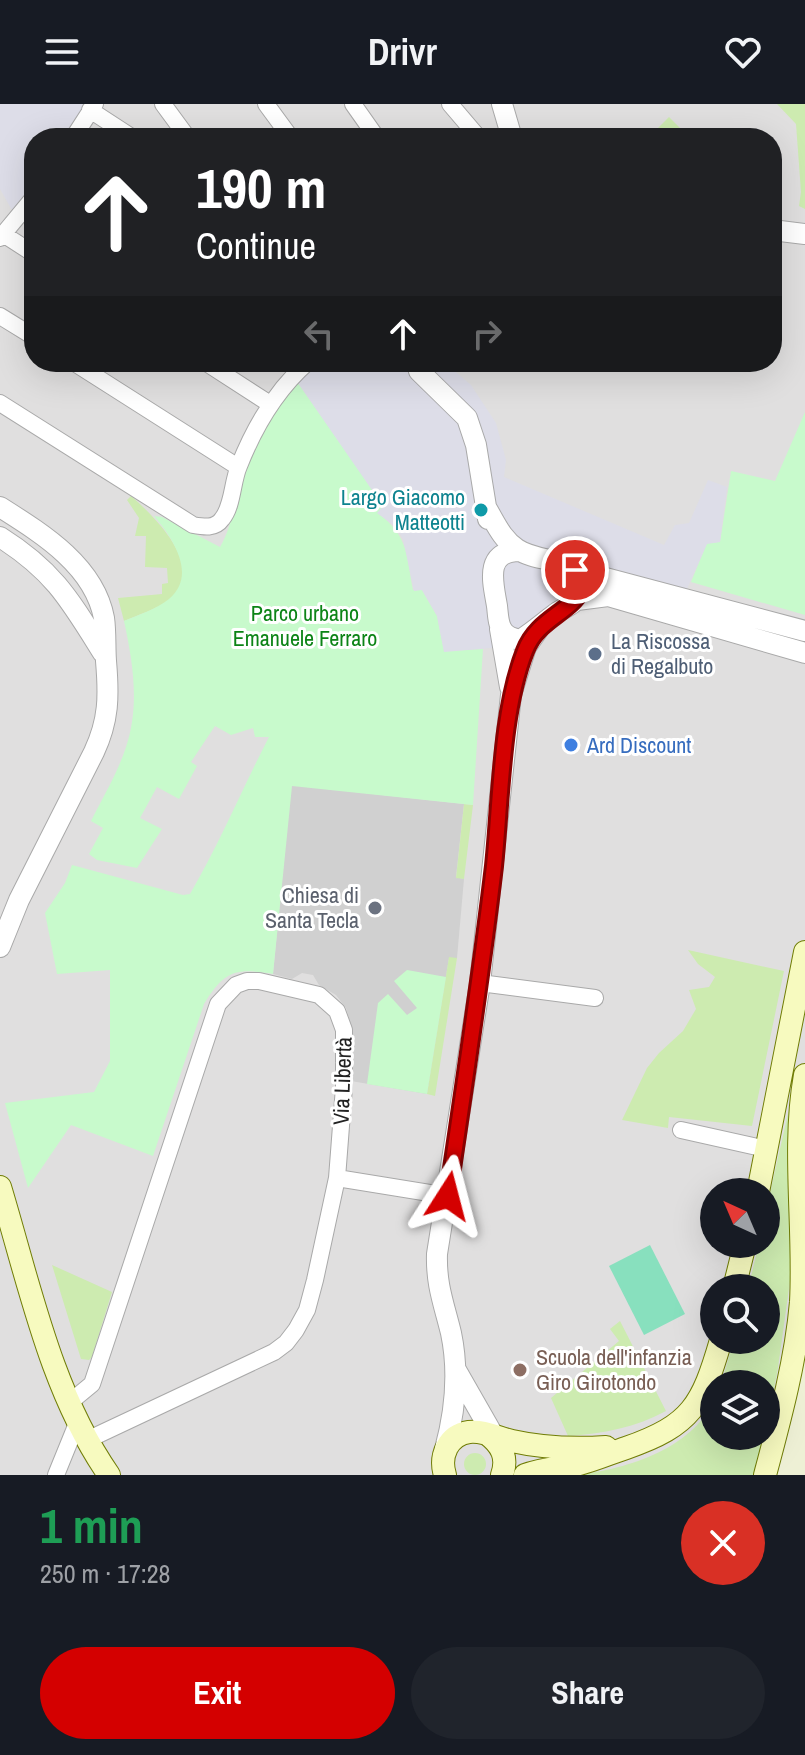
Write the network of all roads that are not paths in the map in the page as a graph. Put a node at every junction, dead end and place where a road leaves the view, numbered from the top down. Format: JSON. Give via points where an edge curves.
{"nodes":[{"id":1,"x":163,"y":104,"type":"edge"},
{"id":2,"x":266,"y":104,"type":"edge"},
{"id":3,"x":353,"y":104,"type":"edge"},
{"id":4,"x":450,"y":104,"type":"edge"},
{"id":5,"x":500,"y":104,"type":"edge"},
{"id":6,"x":92,"y":107,"type":"edge"},
{"id":7,"x":79,"y":128,"type":"edge"},
{"id":8,"x":120,"y":128,"type":"edge"},
{"id":9,"x":181,"y":128,"type":"edge"},
{"id":10,"x":284,"y":128,"type":"edge"},
{"id":11,"x":370,"y":128,"type":"edge"},
{"id":12,"x":470,"y":128,"type":"edge"},
{"id":13,"x":497,"y":128,"type":"edge"},
{"id":14,"x":508,"y":128,"type":"edge"},
{"id":15,"x":24,"y":209,"type":"edge"},
{"id":16,"x":782,"y":231,"type":"edge"},
{"id":17,"x":805,"y":234,"type":"edge"},
{"id":18,"x":2,"y":236,"type":"edge"},
{"id":19,"x":24,"y":248,"type":"edge"},
{"id":20,"x":0,"y":316,"type":"edge"},
{"id":21,"x":24,"y":331,"type":"edge"},
{"id":22,"x":89,"y":372,"type":"edge"},
{"id":23,"x":220,"y":372,"type":"edge"},
{"id":24,"x":299,"y":372,"type":"edge"},
{"id":25,"x":420,"y":372,"type":"edge"},
{"id":26,"x":0,"y":403,"type":"edge"},
{"id":27,"x":270,"y":404,"type":"junction"},
{"id":28,"x":238,"y":467,"type":"junction"},
{"id":29,"x":0,"y":507,"type":"edge"},
{"id":30,"x":487,"y":509,"type":"junction"},
{"id":31,"x":0,"y":537,"type":"edge"},
{"id":32,"x":519,"y":551,"type":"junction"},
{"id":33,"x":493,"y":569,"type":"junction"},
{"id":34,"x":575,"y":570,"type":"junction"},
{"id":35,"x":577,"y":600,"type":"junction"},
{"id":36,"x":500,"y":629,"type":"junction"},
{"id":37,"x":538,"y":630,"type":"junction"},
{"id":38,"x":805,"y":631,"type":"edge"},
{"id":39,"x":805,"y":653,"type":"edge"},
{"id":40,"x":105,"y":656,"type":"junction"},
{"id":41,"x":511,"y":695,"type":"junction"},
{"id":42,"x":0,"y":947,"type":"edge"},
{"id":43,"x":805,"y":952,"type":"edge"},
{"id":44,"x":480,"y":983,"type":"junction"},
{"id":45,"x":595,"y":998,"type":"dead end"},
{"id":46,"x":805,"y":1075,"type":"edge"},
{"id":47,"x":681,"y":1130,"type":"dead end"},
{"id":48,"x":766,"y":1149,"type":"junction"},
{"id":49,"x":337,"y":1178,"type":"junction"},
{"id":50,"x":761,"y":1178,"type":"edge"},
{"id":51,"x":0,"y":1187,"type":"edge"},
{"id":52,"x":448,"y":1196,"type":"junction"},
{"id":53,"x":717,"y":1354,"type":"edge"},
{"id":54,"x":456,"y":1370,"type":"junction"},
{"id":55,"x":78,"y":1421,"type":"junction"},
{"id":56,"x":492,"y":1437,"type":"junction"},
{"id":57,"x":631,"y":1446,"type":"junction"},
{"id":58,"x":442,"y":1465,"type":"edge"},
{"id":59,"x":56,"y":1475,"type":"edge"},
{"id":60,"x":109,"y":1475,"type":"edge"},
{"id":61,"x":502,"y":1475,"type":"edge"},
{"id":62,"x":525,"y":1475,"type":"edge"},
{"id":63,"x":765,"y":1475,"type":"edge"}],
"edges":[{"from":1,"to":9,"type":"street"},
{"from":2,"to":10,"type":"street"},
{"from":3,"to":11,"type":"street"},
{"from":4,"to":12,"type":"street"},
{"from":5,"to":13,"type":"street"},
{"from":5,"to":14,"type":"street"},
{"from":6,"to":7,"type":"street"},
{"from":6,"to":8,"type":"street"},
{"from":15,"to":18,"type":"street"},
{"from":16,"to":17,"type":"street"},
{"from":18,"to":19,"type":"street"},
{"from":20,"to":21,"type":"street"},
{"from":22,"to":28,"type":"street"},
{"from":23,"to":27,"type":"street"},
{"from":24,"to":27,"type":"street"},
{"from":25,"to":30,"type":"street","via":[[467,418]]},
{"from":26,"to":28,"type":"street","via":[[193,525],[218,524],[225,516]]},
{"from":27,"to":28,"type":"street"},
{"from":29,"to":40,"type":"street","via":[[49,537],[73,561],[104,616]]},
{"from":30,"to":32,"type":"street","via":[[502,536]]},
{"from":30,"to":33,"type":"street"},
{"from":31,"to":40,"type":"street","via":[[53,577]]},
{"from":32,"to":33,"type":"street","via":[[499,557]]},
{"from":32,"to":34,"type":"street"},
{"from":33,"to":36,"type":"street"},
{"from":34,"to":35,"type":"street","via":[[581,590]]},
{"from":34,"to":38,"type":"street"},
{"from":35,"to":37,"type":"street"},
{"from":35,"to":39,"type":"street","via":[[608,596]]},
{"from":36,"to":37,"type":"street","via":[[520,640]]},
{"from":36,"to":41,"type":"street"},
{"from":37,"to":41,"type":"street","via":[[526,647]]},
{"from":40,"to":42,"type":"street","via":[[104,730]]},
{"from":41,"to":44,"type":"street"},
{"from":43,"to":48,"type":"main road"},
{"from":44,"to":45,"type":"street"},
{"from":44,"to":52,"type":"street"},
{"from":46,"to":63,"type":"main road","via":[[801,1302],[781,1418]]},
{"from":47,"to":48,"type":"street"},
{"from":48,"to":50,"type":"main road"},
{"from":49,"to":52,"type":"street"},
{"from":49,"to":55,"type":"street","name":"Via Libertà","via":[[307,1310],[286,1343],[274,1352]]},
{"from":49,"to":55,"type":"street","name":"Via Libertà","via":[[343,1022],[319,995],[259,981],[236,985],[218,1004]]},
{"from":51,"to":55,"type":"main road","via":[[56,1373]]},
{"from":52,"to":54,"type":"street","via":[[437,1279]]},
{"from":53,"to":57,"type":"main road","via":[[709,1381],[686,1418],[656,1438]]},
{"from":54,"to":56,"type":"street"},
{"from":54,"to":58,"type":"street"},
{"from":55,"to":59,"type":"street"},
{"from":55,"to":60,"type":"main road"},
{"from":56,"to":57,"type":"main road","via":[[562,1449]]},
{"from":56,"to":58,"type":"main road","via":[[478,1432],[460,1435]]},
{"from":56,"to":61,"type":"main road","via":[[505,1459]]},
{"from":57,"to":62,"type":"main road"}]}
